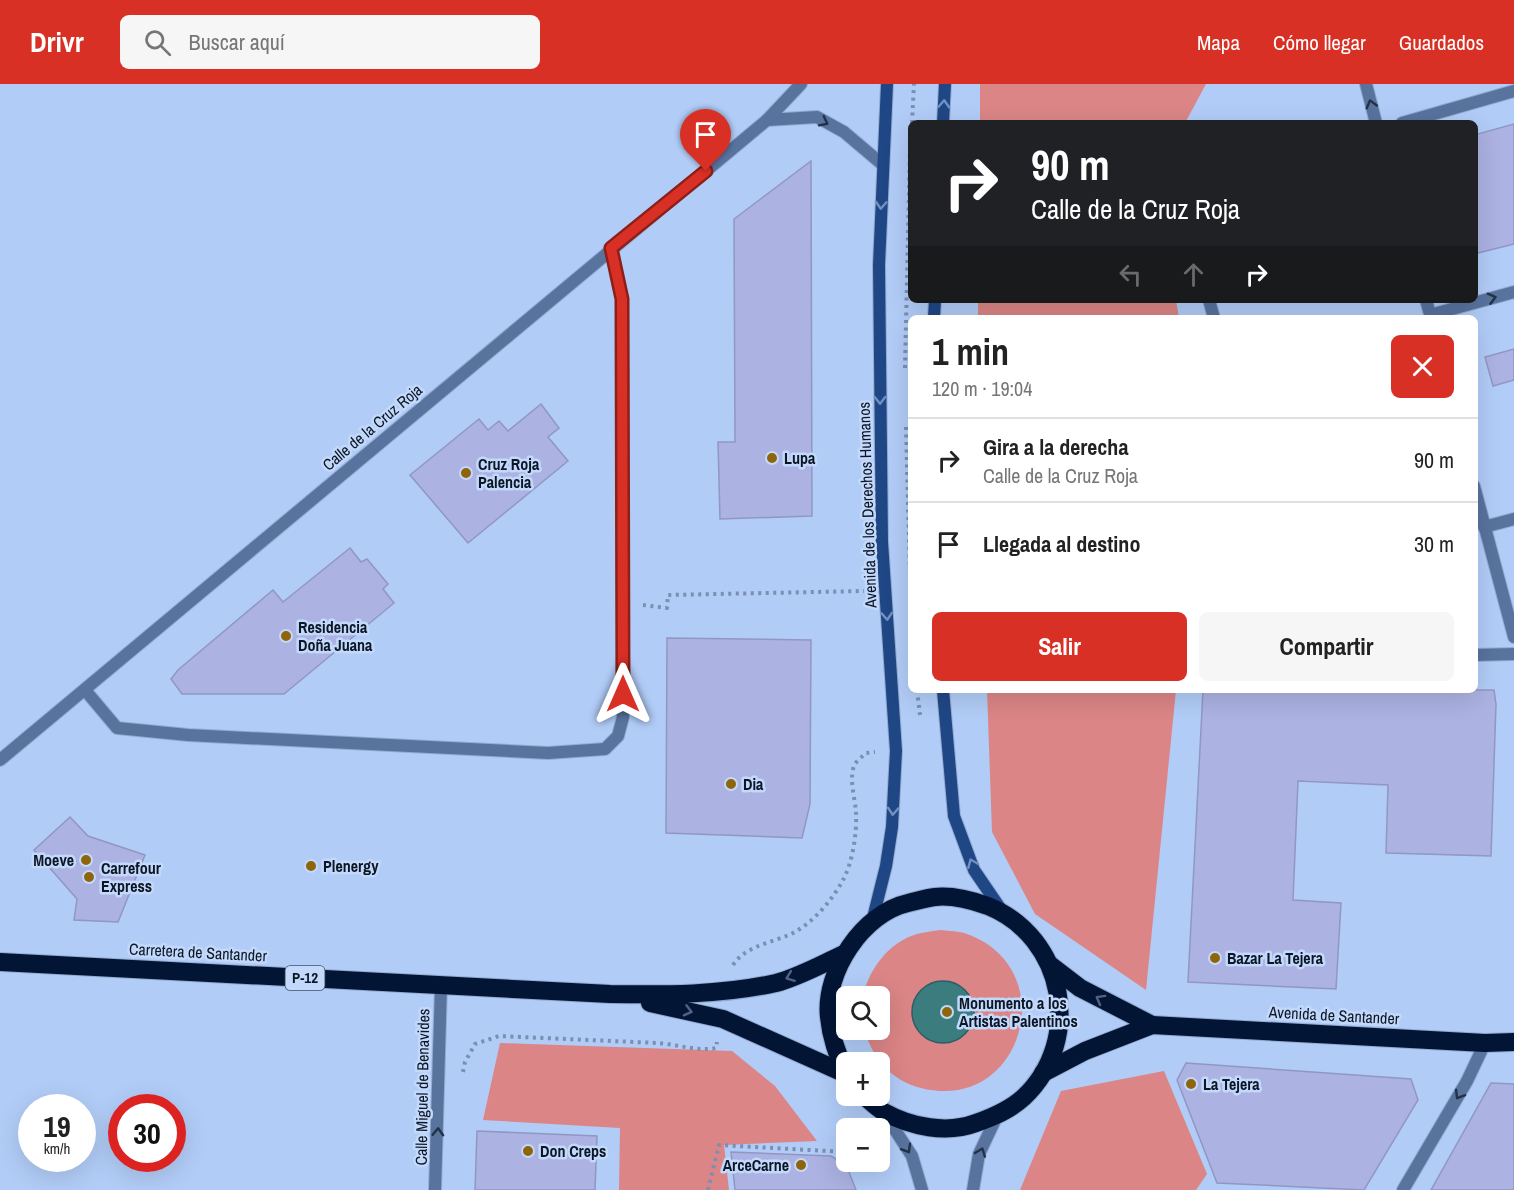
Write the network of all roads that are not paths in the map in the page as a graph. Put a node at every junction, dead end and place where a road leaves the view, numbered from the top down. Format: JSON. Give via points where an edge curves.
{"nodes":[{"id":1,"x":801,"y":84,"type":"edge"},
{"id":2,"x":887,"y":84,"type":"edge"},
{"id":3,"x":945,"y":84,"type":"edge"},
{"id":4,"x":1366,"y":84,"type":"edge"},
{"id":5,"x":1514,"y":91,"type":"edge"},
{"id":6,"x":767,"y":120,"type":"junction"},
{"id":7,"x":943,"y":120,"type":"edge"},
{"id":8,"x":1375,"y":120,"type":"edge"},
{"id":9,"x":1412,"y":120,"type":"edge"},
{"id":10,"x":883,"y":165,"type":"junction"},
{"id":11,"x":611,"y":248,"type":"junction"},
{"id":12,"x":1514,"y":292,"type":"edge"},
{"id":13,"x":1478,"y":302,"type":"edge"},
{"id":14,"x":1476,"y":303,"type":"edge"},
{"id":15,"x":1434,"y":315,"type":"edge"},
{"id":16,"x":1478,"y":502,"type":"edge"},
{"id":17,"x":1514,"y":519,"type":"edge"},
{"id":18,"x":1484,"y":527,"type":"junction"},
{"id":19,"x":1514,"y":637,"type":"edge"},
{"id":20,"x":1514,"y":654,"type":"edge"},
{"id":21,"x":1478,"y":655,"type":"edge"},
{"id":22,"x":85,"y":690,"type":"junction"},
{"id":23,"x":943,"y":693,"type":"edge"},
{"id":24,"x":0,"y":760,"type":"edge"},
{"id":25,"x":1002,"y":912,"type":"junction"},
{"id":26,"x":872,"y":922,"type":"junction"},
{"id":27,"x":844,"y":954,"type":"junction"},
{"id":28,"x":0,"y":962,"type":"edge"},
{"id":29,"x":1050,"y":965,"type":"junction"},
{"id":30,"x":441,"y":985,"type":"junction"},
{"id":31,"x":610,"y":994,"type":"junction"},
{"id":32,"x":1152,"y":1025,"type":"junction"},
{"id":33,"x":1514,"y":1042,"type":"edge"},
{"id":34,"x":1485,"y":1043,"type":"junction"},
{"id":35,"x":836,"y":1052,"type":"edge"},
{"id":36,"x":836,"y":1070,"type":"edge"},
{"id":37,"x":1043,"y":1073,"type":"junction"},
{"id":38,"x":877,"y":1106,"type":"edge"},
{"id":39,"x":884,"y":1112,"type":"junction"},
{"id":40,"x":997,"y":1116,"type":"junction"},
{"id":41,"x":435,"y":1190,"type":"edge"},
{"id":42,"x":922,"y":1190,"type":"edge"},
{"id":43,"x":973,"y":1190,"type":"edge"},
{"id":44,"x":1403,"y":1190,"type":"edge"}],
"edges":[{"from":1,"to":6,"type":"street","name":"Calle de la Cruz Roja"},
{"from":2,"to":10,"type":"main road","name":"Avenida de los Derechos Humanos"},
{"from":7,"to":3,"type":"main road","one_way":true},
{"from":8,"to":4,"type":"street","one_way":true},
{"from":5,"to":9,"type":"street"},
{"from":6,"to":10,"type":"street","one_way":true,"via":[[817,117],[844,132]]},
{"from":6,"to":11,"type":"street","name":"Calle de la Cruz Roja"},
{"from":10,"to":26,"type":"main road","name":"Avenida de los Derechos Humanos","one_way":true,"via":[[879,265],[882,542],[896,751],[892,827]]},
{"from":11,"to":22,"type":"street","name":"Calle de la Cruz Roja"},
{"from":11,"to":22,"type":"street","via":[[622,299],[623,717],[618,736],[604,749],[548,753],[117,728]]},
{"from":13,"to":12,"type":"street","one_way":true},
{"from":15,"to":14,"type":"street","one_way":true},
{"from":16,"to":18,"type":"street"},
{"from":17,"to":18,"type":"street"},
{"from":18,"to":19,"type":"street"},
{"from":20,"to":21,"type":"street"},
{"from":22,"to":24,"type":"street","name":"Calle de la Cruz Roja"},
{"from":25,"to":23,"type":"main road","one_way":true,"via":[[974,870],[954,816]]},
{"from":25,"to":26,"type":"highway","via":[[970,899],[936,897],[902,904]]},
{"from":25,"to":29,"type":"highway","via":[[1022,926]]},
{"from":26,"to":27,"type":"highway"},
{"from":27,"to":31,"type":"highway","one_way":true,"via":[[777,982],[675,995]]},
{"from":27,"to":35,"type":"highway","via":[[832,983],[828,1015]]},
{"from":28,"to":30,"type":"highway","name":"Carretera de Santander","number":"P-12"},
{"from":32,"to":29,"type":"highway","one_way":true,"via":[[1080,988]]},
{"from":29,"to":37,"type":"highway","via":[[1060,1019],[1055,1047]]},
{"from":30,"to":31,"type":"highway","name":"Carretera de Santander","number":"P-12"},
{"from":41,"to":30,"type":"street","name":"Calle Miguel de Benavides","one_way":true},
{"from":31,"to":36,"type":"highway","one_way":true,"via":[[723,1019]]},
{"from":32,"to":34,"type":"highway","name":"Avenida de Santander"},
{"from":32,"to":37,"type":"highway","via":[[1084,1051]]},
{"from":33,"to":34,"type":"highway","name":"Avenida de Santander"},
{"from":34,"to":44,"type":"street","one_way":true},
{"from":37,"to":40,"type":"highway","via":[[1023,1098]]},
{"from":38,"to":39,"type":"highway"},
{"from":39,"to":40,"type":"highway","via":[[911,1124],[940,1129],[969,1126]]},
{"from":39,"to":42,"type":"street","one_way":true,"via":[[912,1156]]},
{"from":43,"to":40,"type":"street","one_way":true,"via":[[979,1154]]}]}
